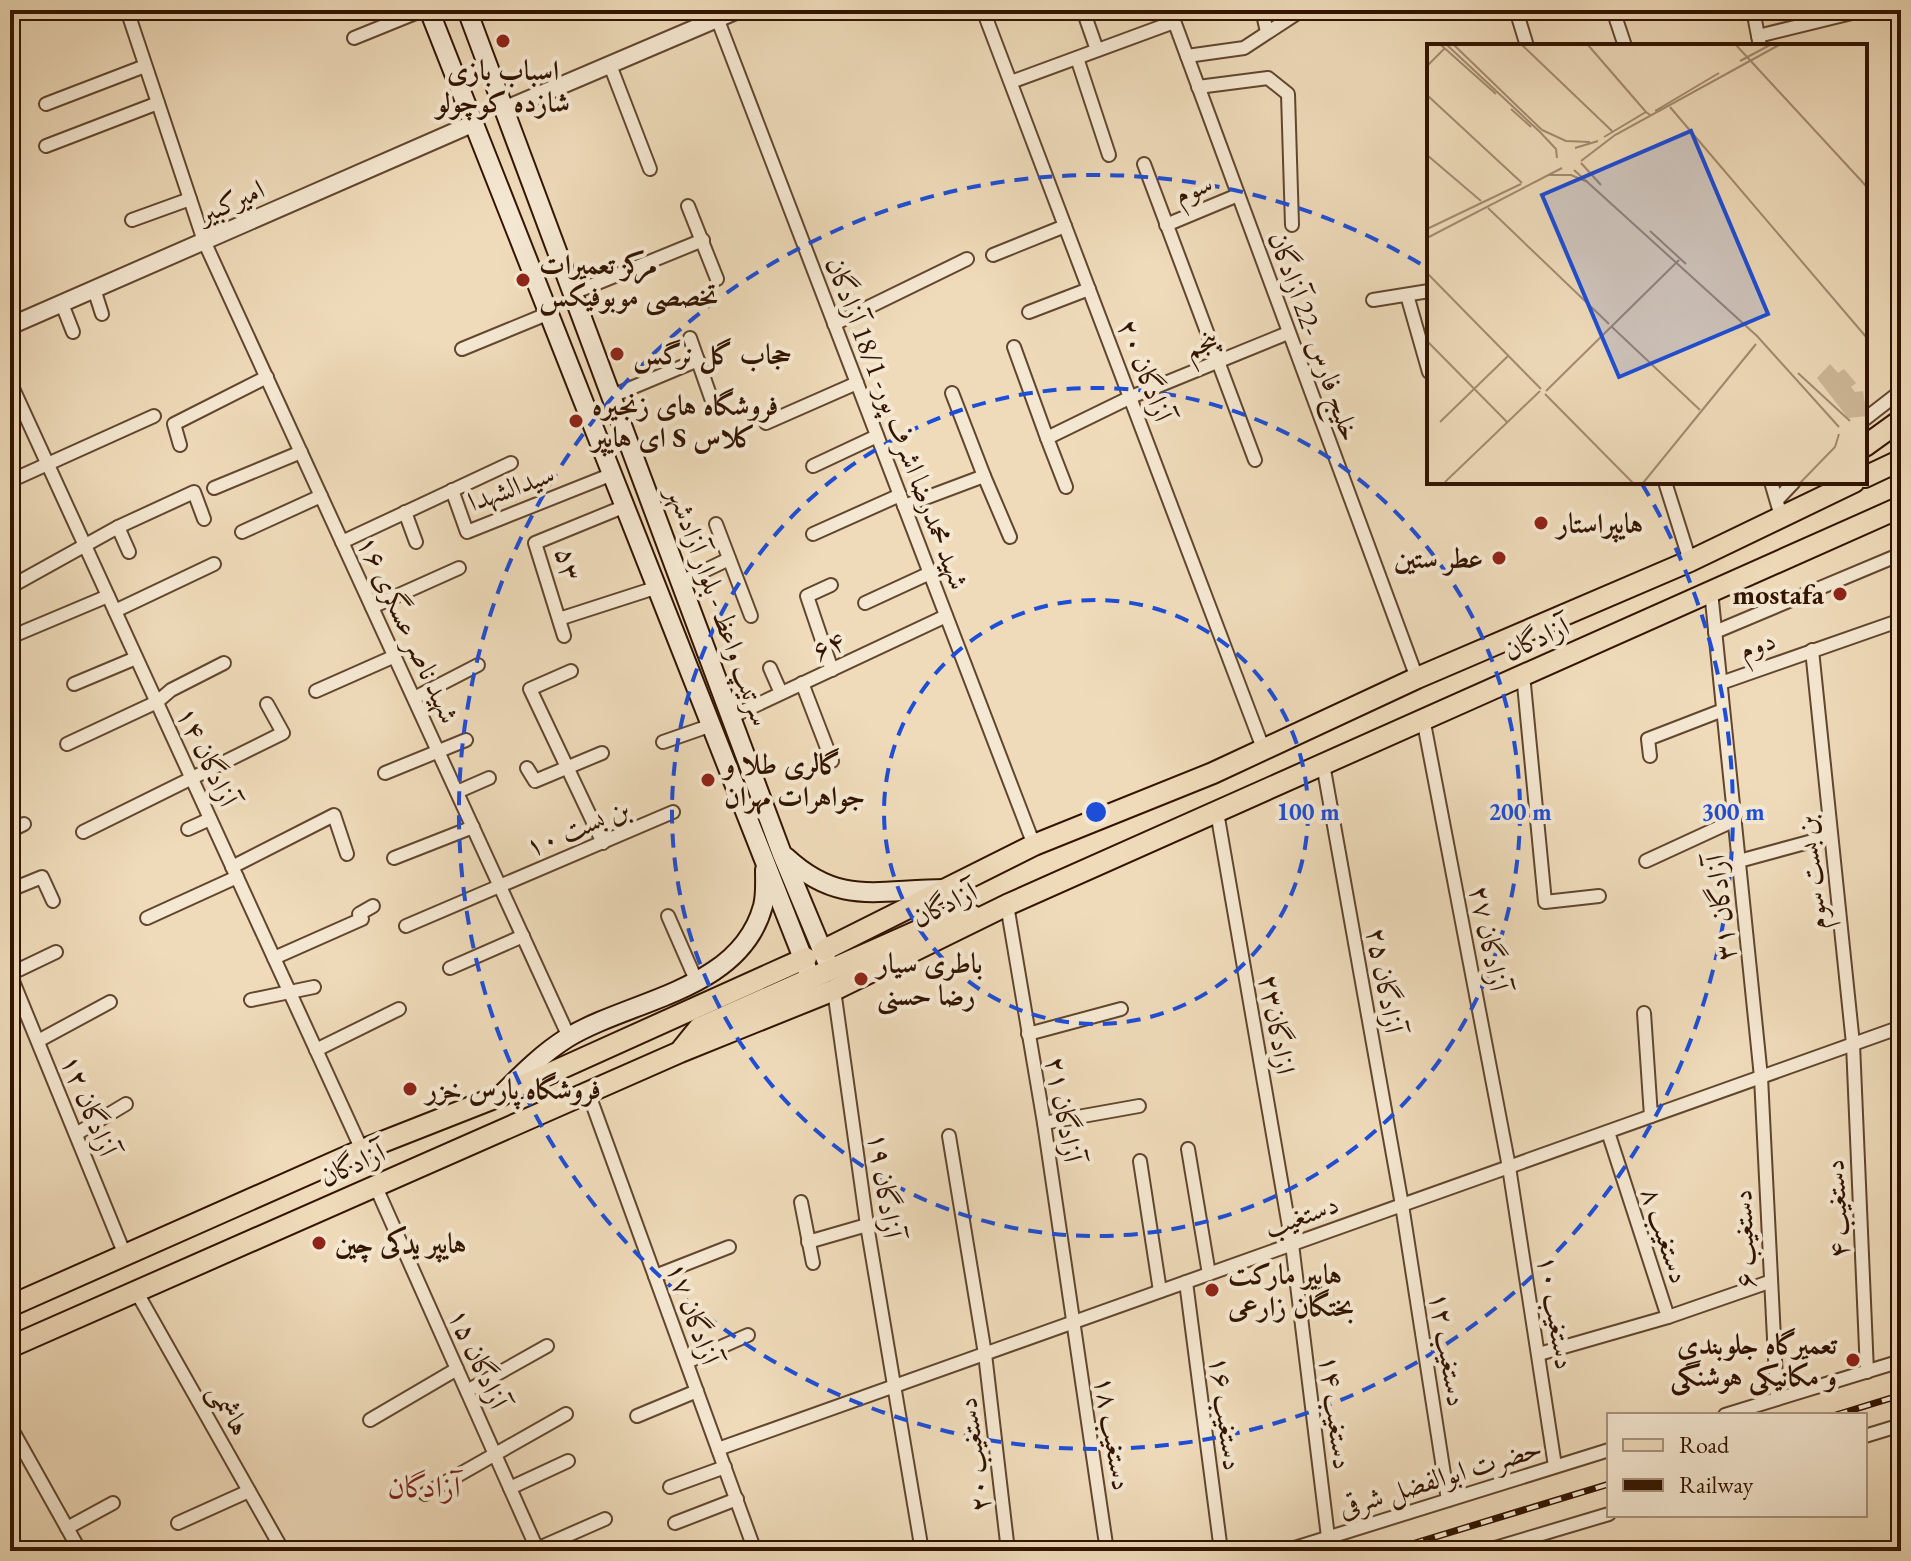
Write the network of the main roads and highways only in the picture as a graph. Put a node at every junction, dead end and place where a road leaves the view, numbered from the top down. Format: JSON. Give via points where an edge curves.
{"nodes":[{"id":1,"x":426,"y":10,"type":"edge"},
{"id":2,"x":467,"y":10,"type":"edge"},
{"id":3,"x":1901,"y":420,"type":"edge"},
{"id":4,"x":1867,"y":445,"type":"edge"},
{"id":5,"x":1901,"y":460,"type":"edge"},
{"id":6,"x":1867,"y":476,"type":"edge"},
{"id":7,"x":1814,"y":484,"type":"edge"},
{"id":8,"x":1848,"y":484,"type":"edge"},
{"id":9,"x":1901,"y":507,"type":"edge"},
{"id":10,"x":1779,"y":508,"type":"junction"},
{"id":11,"x":1901,"y":518,"type":"edge"},
{"id":12,"x":1825,"y":540,"type":"junction"},
{"id":13,"x":782,"y":854,"type":"junction"},
{"id":14,"x":766,"y":867,"type":"junction"},
{"id":15,"x":948,"y":889,"type":"junction"},
{"id":16,"x":998,"y":909,"type":"junction"},
{"id":17,"x":817,"y":963,"type":"junction"},
{"id":18,"x":680,"y":1052,"type":"junction"},
{"id":19,"x":502,"y":1095,"type":"junction"},
{"id":20,"x":305,"y":1175,"type":"junction"},
{"id":21,"x":245,"y":1201,"type":"junction"},
{"id":22,"x":314,"y":1212,"type":"junction"},
{"id":23,"x":256,"y":1238,"type":"junction"},
{"id":24,"x":10,"y":1306,"type":"edge"},
{"id":25,"x":10,"y":1347,"type":"edge"}],
"edges":[{"from":1,"to":14,"type":"main road","name":"سرتیپ واعظ - بلوار آزادشهر"},
{"from":2,"to":13,"type":"main road","name":"سرتیپ واعظ - بلوار آزادشهر"},
{"from":3,"to":4,"type":"main road"},
{"from":5,"to":6,"type":"main road"},
{"from":7,"to":10,"type":"main road"},
{"from":8,"to":10,"type":"main road","name":"آزادگان"},
{"from":9,"to":12,"type":"main road","name":"آزادگان"},
{"from":10,"to":15,"type":"main road","name":"آزادگان","via":[[1690,561],[1213,773],[1034,845]]},
{"from":11,"to":12,"type":"main road"},
{"from":12,"to":16,"type":"main road","name":"آزادگان"},
{"from":13,"to":15,"type":"main road","via":[[801,871],[848,893]]},
{"from":13,"to":17,"type":"main road","name":"سرتیپ واعظ - بلوار آزادشهر"},
{"from":14,"to":17,"type":"main road","name":"سرتیپ واعظ - بلوار آزادشهر"},
{"from":14,"to":19,"type":"main road","via":[[764,905],[729,961],[569,1037],[535,1061]]},
{"from":15,"to":17,"type":"main road","name":"آزادگان"},
{"from":16,"to":17,"type":"main road","via":[[945,919]]},
{"from":16,"to":18,"type":"main road","name":"آزادگان","via":[[834,990]]},
{"from":17,"to":18,"type":"main road","via":[[699,1028]]},
{"from":17,"to":19,"type":"main road","name":"آزادگان"},
{"from":18,"to":22,"type":"main road","name":"آزادگان"},
{"from":19,"to":20,"type":"main road","name":"آزادگان"},
{"from":20,"to":21,"type":"main road","name":"آزادگان"},
{"from":20,"to":22,"type":"main road","via":[[298,1194]]},
{"from":21,"to":23,"type":"main road","via":[[263,1214]]},
{"from":21,"to":24,"type":"main road","name":"آزادگان"},
{"from":22,"to":23,"type":"main road","name":"آزادگان"},
{"from":23,"to":25,"type":"main road","name":"آزادگان"}]}
